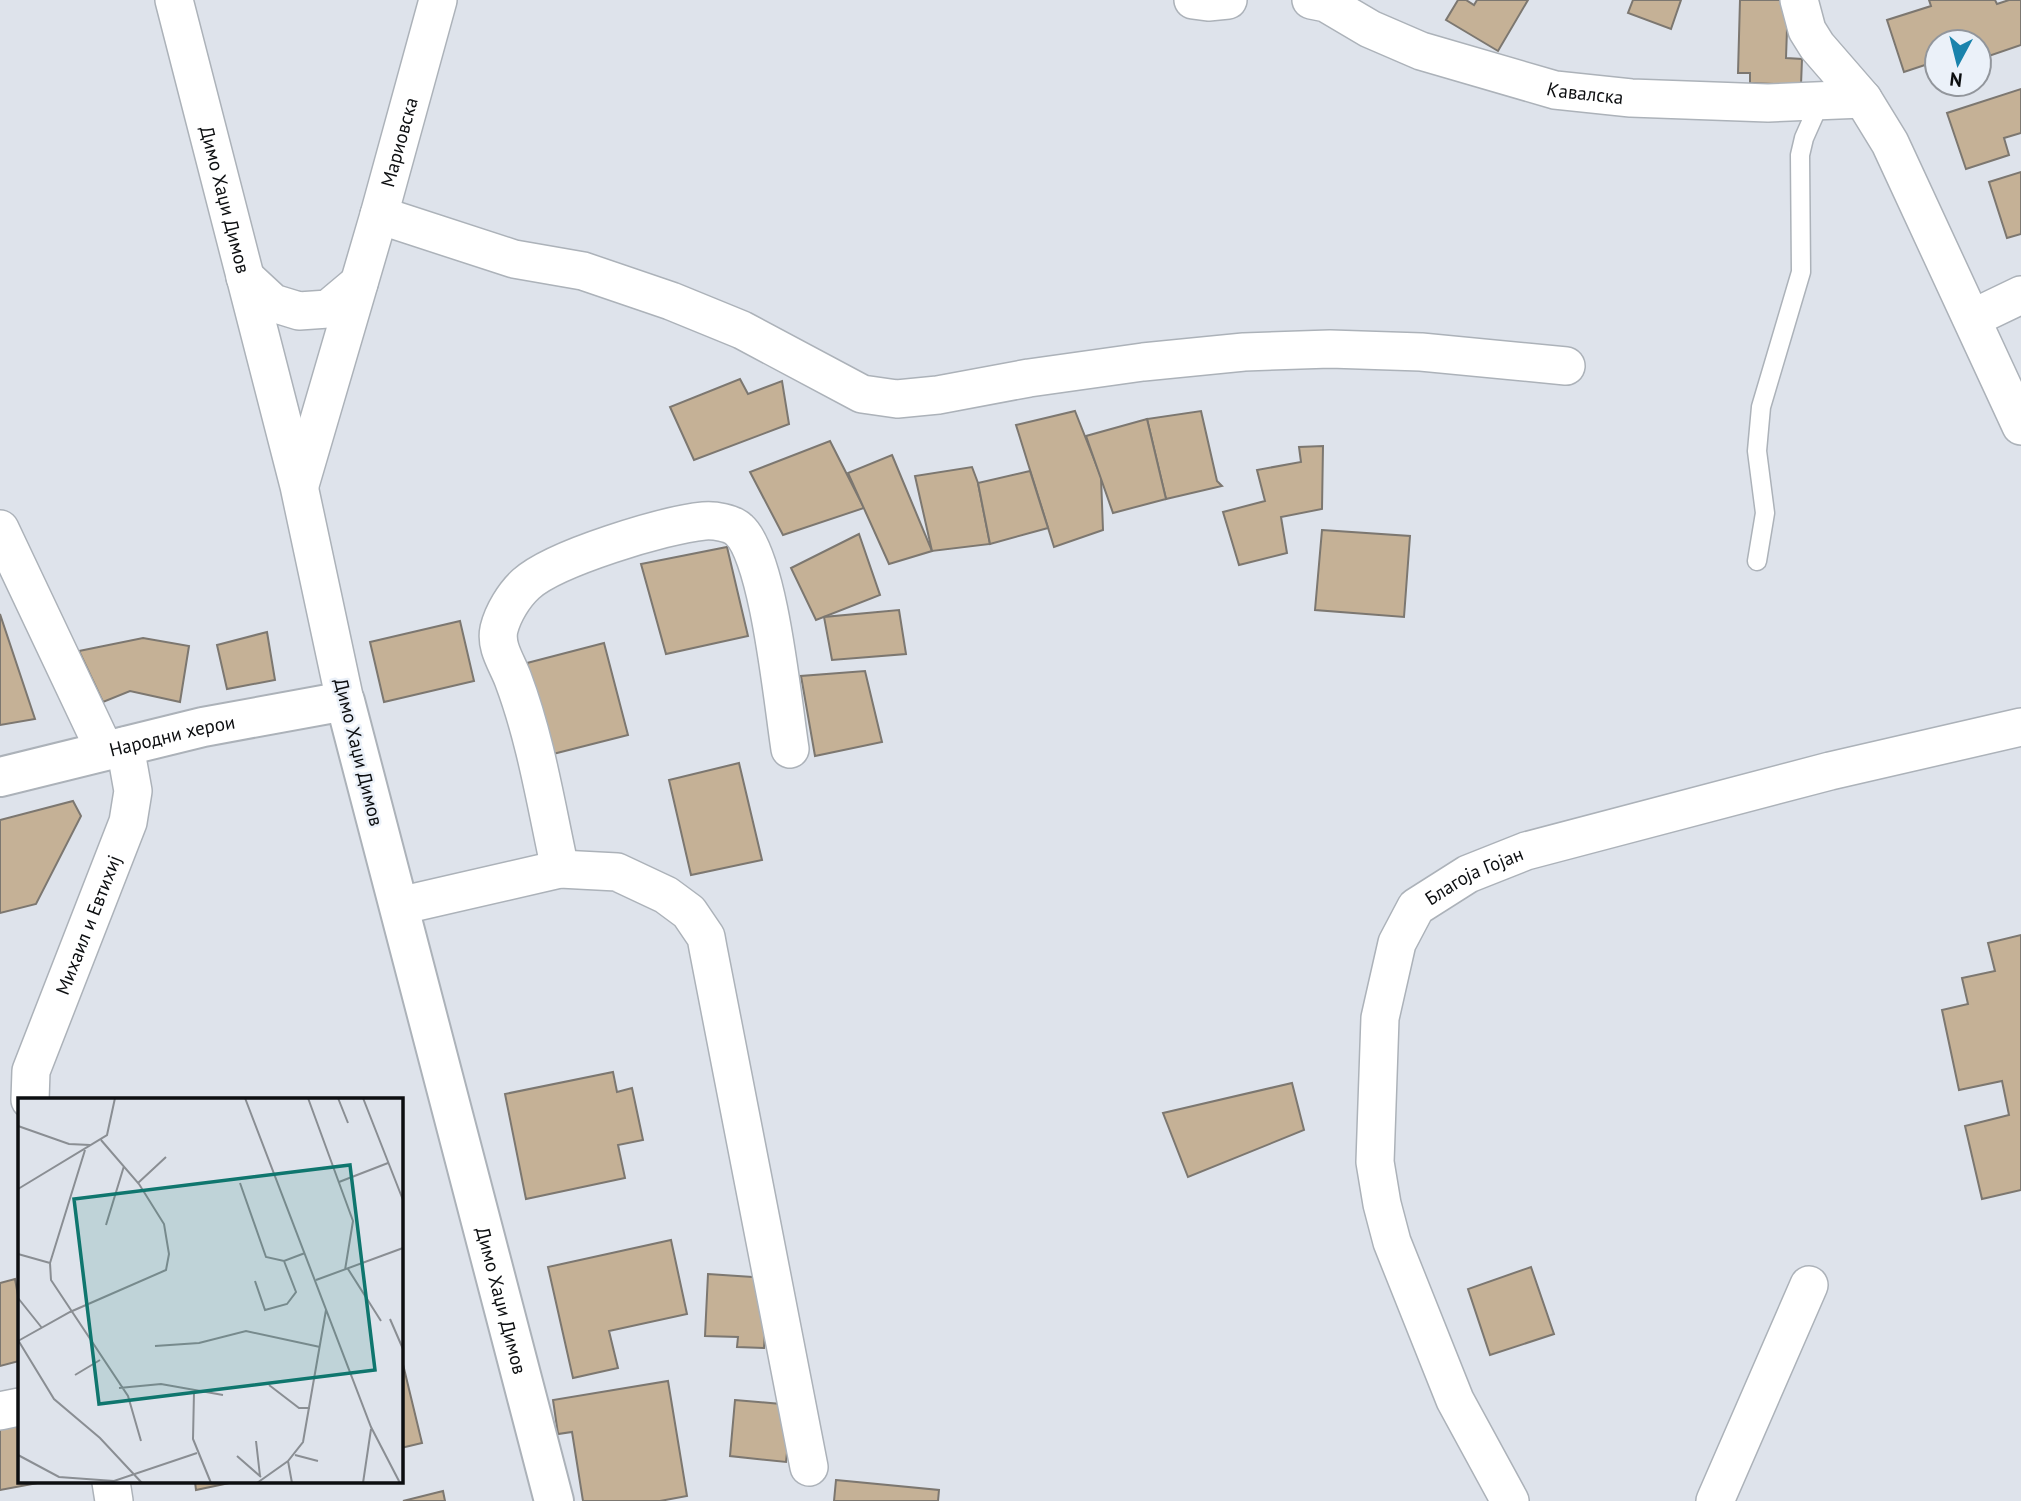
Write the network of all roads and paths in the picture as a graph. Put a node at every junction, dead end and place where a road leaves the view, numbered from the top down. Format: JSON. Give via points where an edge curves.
{"nodes":[{"id":1,"x":174,"y":0,"type":"edge"},
{"id":2,"x":438,"y":0,"type":"edge"},
{"id":3,"x":1193,"y":0,"type":"edge"},
{"id":4,"x":1228,"y":0,"type":"edge"},
{"id":5,"x":1799,"y":0,"type":"edge"},
{"id":6,"x":1322,"y":1,"type":"edge"},
{"id":7,"x":1863,"y":99,"type":"junction"},
{"id":8,"x":1820,"y":102,"type":"junction"},
{"id":9,"x":379,"y":215,"type":"junction"},
{"id":10,"x":245,"y":277,"type":"junction"},
{"id":11,"x":359,"y":283,"type":"junction"},
{"id":12,"x":2021,"y":295,"type":"edge"},
{"id":13,"x":1973,"y":318,"type":"junction"},
{"id":14,"x":1566,"y":366,"type":"dead end"},
{"id":15,"x":2021,"y":426,"type":"edge"},
{"id":16,"x":299,"y":486,"type":"junction"},
{"id":17,"x":0,"y":529,"type":"edge"},
{"id":18,"x":1757,"y":561,"type":"dead end"},
{"id":19,"x":345,"y":701,"type":"junction"},
{"id":20,"x":2021,"y":727,"type":"edge"},
{"id":21,"x":115,"y":749,"type":"junction"},
{"id":22,"x":790,"y":749,"type":"dead end"},
{"id":23,"x":0,"y":777,"type":"edge"},
{"id":24,"x":560,"y":869,"type":"junction"},
{"id":25,"x":399,"y":906,"type":"junction"},
{"id":26,"x":30,"y":1098,"type":"edge"},
{"id":27,"x":1809,"y":1286,"type":"dead end"},
{"id":28,"x":18,"y":1406,"type":"edge"},
{"id":29,"x":0,"y":1411,"type":"edge"},
{"id":30,"x":808,"y":1467,"type":"dead end"},
{"id":31,"x":554,"y":1501,"type":"edge"},
{"id":32,"x":1510,"y":1501,"type":"edge"},
{"id":33,"x":1715,"y":1501,"type":"edge"}],
"edges":[{"from":1,"to":10,"type":"street","name":"Димо Хаџи Димов"},
{"from":2,"to":9,"type":"street","name":"Мариовска"},
{"from":3,"to":4,"type":"street"},
{"from":5,"to":7,"type":"street","via":[[1817,46]]},
{"from":6,"to":8,"type":"street","name":"Кавалска","via":[[1370,29],[1422,51],[1555,90],[1632,98]]},
{"from":7,"to":8,"type":"street","name":"Кавалска"},
{"from":7,"to":13,"type":"street","via":[[1890,143]]},
{"from":8,"to":18,"type":"lane","via":[[1800,155],[1801,272],[1761,407],[1757,451],[1765,513]]},
{"from":9,"to":11,"type":"street","name":"Мариовска"},
{"from":9,"to":14,"type":"street","via":[[514,259],[583,271],[671,301],[742,330],[862,394],[897,399],[1143,362],[1244,352],[1421,352]]},
{"from":10,"to":11,"type":"street","via":[[273,303],[299,311],[328,309]]},
{"from":10,"to":16,"type":"street","name":"Димо Хаџи Димов"},
{"from":11,"to":16,"type":"street","name":"Мариовска"},
{"from":12,"to":13,"type":"street"},
{"from":13,"to":15,"type":"street"},
{"from":16,"to":19,"type":"street","name":"Димо Хаџи Димов"},
{"from":17,"to":21,"type":"street","name":"Михаил и Евтихиј"},
{"from":19,"to":21,"type":"street","name":"Народни херои","via":[[203,727]]},
{"from":19,"to":25,"type":"street","name":"Димо Хаџи Димов"},
{"from":20,"to":32,"type":"street","name":"Благоја Гојан","via":[[1830,771],[1526,851],[1468,874],[1416,907],[1397,943],[1380,1018],[1375,1162],[1392,1242],[1450,1388]]},
{"from":21,"to":23,"type":"street","name":"Народни херои"},
{"from":21,"to":26,"type":"street","name":"Михаил и Евтихиј","via":[[133,791],[128,822],[30,1071]]},
{"from":22,"to":24,"type":"street","via":[[768,603],[751,544],[738,528],[706,521],[575,556],[527,583],[512,601],[498,631],[533,744]]},
{"from":24,"to":25,"type":"street"},
{"from":24,"to":30,"type":"street","via":[[617,872],[666,895],[689,912],[706,937]]},
{"from":25,"to":31,"type":"street","name":"Димо Хаџи Димов"},
{"from":27,"to":33,"type":"street"},
{"from":28,"to":29,"type":"street"}]}
